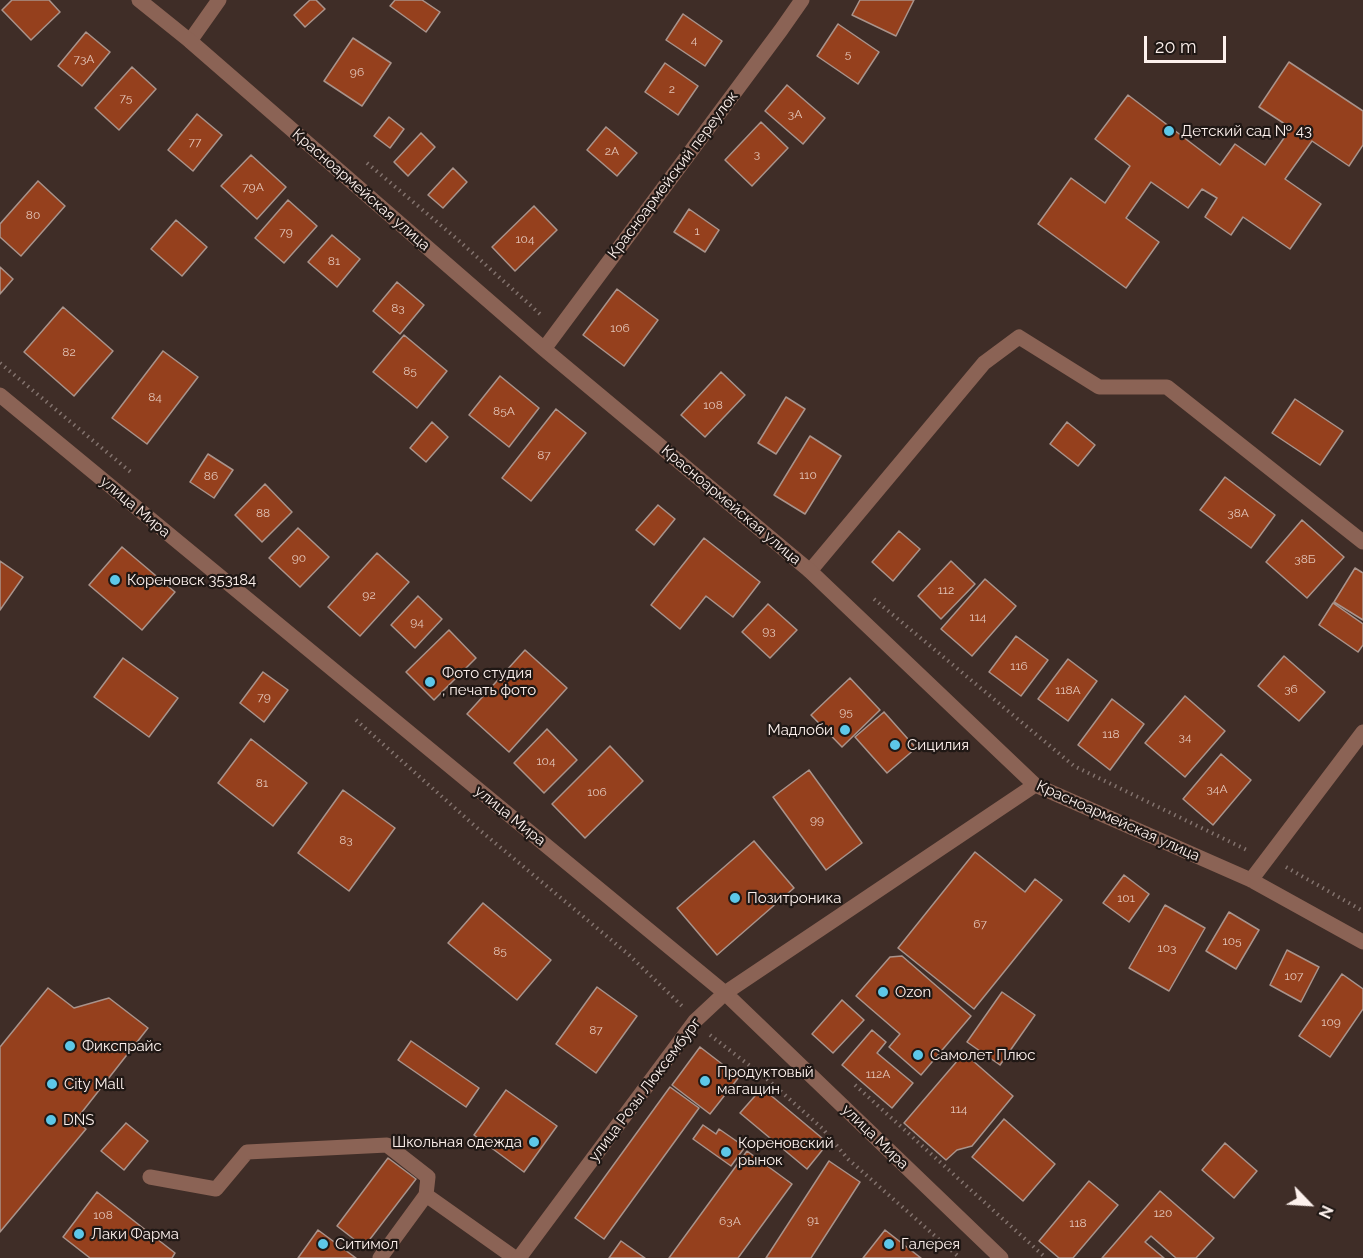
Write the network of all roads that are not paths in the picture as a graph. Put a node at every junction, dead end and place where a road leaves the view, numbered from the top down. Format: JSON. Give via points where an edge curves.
{"nodes":[{"id":1,"x":139,"y":0,"type":"edge"},
{"id":2,"x":219,"y":0,"type":"edge"},
{"id":3,"x":802,"y":0,"type":"edge"},
{"id":4,"x":190,"y":41,"type":"junction"},
{"id":5,"x":544,"y":349,"type":"junction"},
{"id":6,"x":0,"y":395,"type":"edge"},
{"id":7,"x":1363,"y":542,"type":"edge"},
{"id":8,"x":810,"y":571,"type":"junction"},
{"id":9,"x":1363,"y":732,"type":"edge"},
{"id":10,"x":1035,"y":786,"type":"junction"},
{"id":11,"x":1251,"y":880,"type":"junction"},
{"id":12,"x":1363,"y":942,"type":"edge"},
{"id":13,"x":725,"y":993,"type":"junction"},
{"id":14,"x":150,"y":1177,"type":"dead end"},
{"id":15,"x":426,"y":1195,"type":"junction"},
{"id":16,"x":381,"y":1258,"type":"edge"},
{"id":17,"x":517,"y":1258,"type":"edge"},
{"id":18,"x":1000,"y":1258,"type":"edge"}],
"edges":[{"from":1,"to":4,"type":"street","name":"Красноармейская улица"},
{"from":2,"to":4,"type":"street"},
{"from":3,"to":5,"type":"street","name":"Красноармейский переулок"},
{"from":4,"to":5,"type":"street","name":"Красноармейская улица"},
{"from":5,"to":8,"type":"street","name":"Красноармейская улица"},
{"from":6,"to":13,"type":"street","name":"улица Мира"},
{"from":7,"to":8,"type":"street","via":[[1167,387],[1099,387],[1019,337],[984,363]]},
{"from":8,"to":10,"type":"street","name":"Красноармейская улица"},
{"from":9,"to":11,"type":"street"},
{"from":10,"to":11,"type":"street","name":"Красноармейская улица"},
{"from":10,"to":13,"type":"street","name":"улица Розы Люксембург"},
{"from":11,"to":12,"type":"street","name":"Красноармейская улица"},
{"from":13,"to":17,"type":"street","name":"улица Розы Люксембург","via":[[695,1021]]},
{"from":13,"to":18,"type":"street","name":"улица Мира"},
{"from":14,"to":15,"type":"street","via":[[216,1189],[247,1152],[387,1145],[428,1177]]},
{"from":15,"to":16,"type":"street"},
{"from":15,"to":17,"type":"street"}]}
